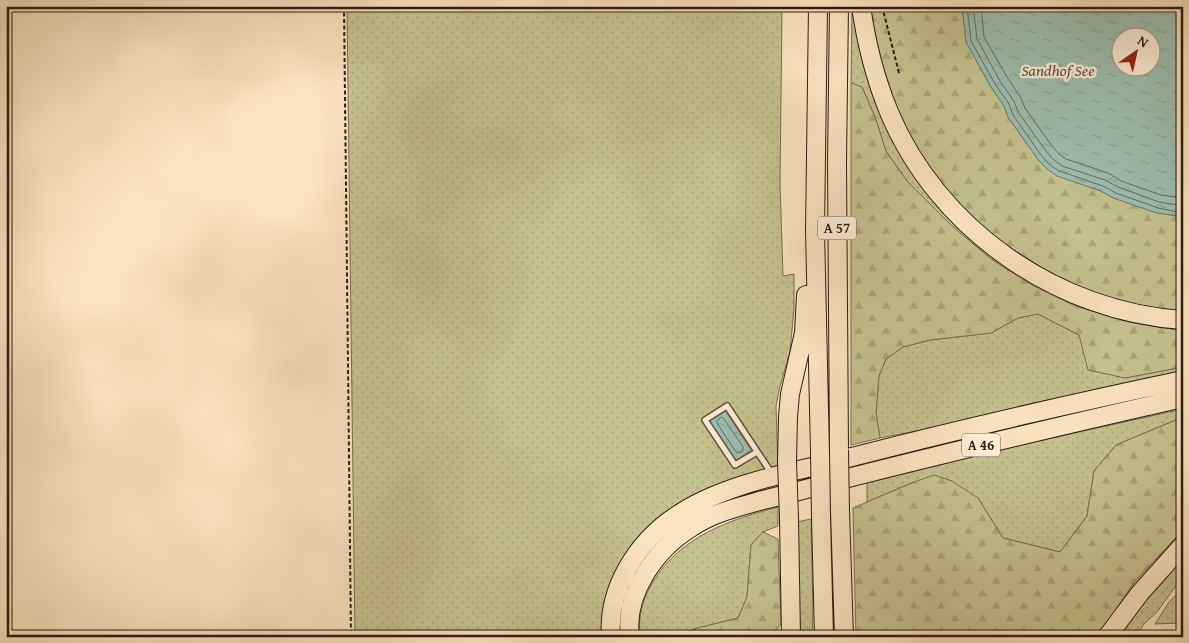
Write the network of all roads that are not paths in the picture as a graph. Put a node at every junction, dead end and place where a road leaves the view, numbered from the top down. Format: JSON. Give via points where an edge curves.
{"nodes":[{"id":1,"x":818,"y":6,"type":"edge"},
{"id":2,"x":838,"y":6,"type":"edge"},
{"id":3,"x":861,"y":6,"type":"edge"},
{"id":4,"x":815,"y":231,"type":"junction"},
{"id":5,"x":1183,"y":320,"type":"edge"},
{"id":6,"x":1183,"y":380,"type":"edge"},
{"id":7,"x":1183,"y":398,"type":"edge"},
{"id":8,"x":757,"y":452,"type":"junction"},
{"id":9,"x":774,"y":477,"type":"junction"},
{"id":10,"x":1183,"y":545,"type":"edge"},
{"id":11,"x":611,"y":637,"type":"edge"},
{"id":12,"x":630,"y":637,"type":"edge"},
{"id":13,"x":791,"y":637,"type":"edge"},
{"id":14,"x":824,"y":637,"type":"edge"},
{"id":15,"x":844,"y":637,"type":"edge"},
{"id":16,"x":1107,"y":637,"type":"edge"}],
"edges":[{"from":1,"to":4,"type":"highway","number":"A 57"},
{"from":2,"to":15,"type":"highway","number":"A 57","bridge":true,"via":[[839,450]]},
{"from":3,"to":5,"type":"highway","via":[[865,36],[889,113],[908,150],[957,214],[991,246],[1058,288],[1128,312]]},
{"from":4,"to":13,"type":"highway","bridge":true,"via":[[806,277],[804,333],[788,417]]},
{"from":4,"to":14,"type":"highway","number":"A 57","bridge":true},
{"from":6,"to":9,"type":"highway","via":[[913,441]]},
{"from":7,"to":12,"type":"highway","number":"A 46","via":[[930,458],[714,515],[680,535],[660,554],[644,577],[633,600]]},
{"from":8,"to":8,"type":"lane","via":[[726,406],[705,420],[735,465]]},
{"from":8,"to":9,"type":"lane"},
{"from":9,"to":11,"type":"highway","via":[[705,500],[676,516],[652,536],[634,558],[619,585],[611,614]]},
{"from":10,"to":16,"type":"highway","via":[[1140,592]]}]}
